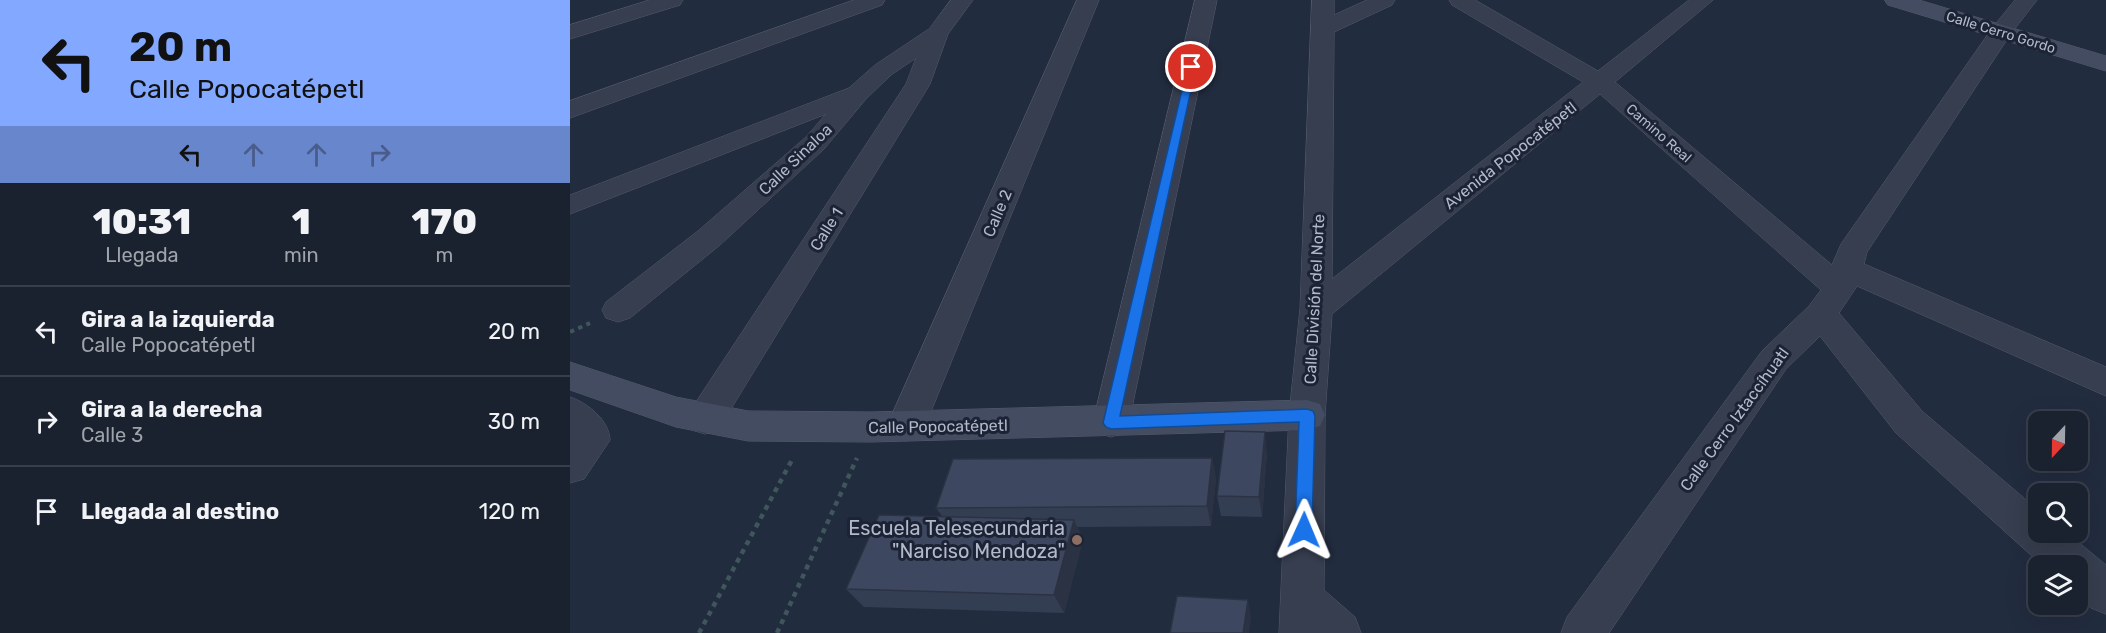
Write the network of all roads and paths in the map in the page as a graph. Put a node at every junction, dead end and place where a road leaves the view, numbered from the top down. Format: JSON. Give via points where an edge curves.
{"nodes":[{"id":1,"x":672,"y":0,"type":"edge"},
{"id":2,"x":874,"y":0,"type":"edge"},
{"id":3,"x":962,"y":0,"type":"edge"},
{"id":4,"x":1088,"y":0,"type":"edge"},
{"id":5,"x":1206,"y":0,"type":"edge"},
{"id":6,"x":1323,"y":0,"type":"edge"},
{"id":7,"x":1384,"y":0,"type":"edge"},
{"id":8,"x":1460,"y":0,"type":"edge"},
{"id":9,"x":1702,"y":0,"type":"edge"},
{"id":10,"x":1896,"y":0,"type":"edge"},
{"id":11,"x":2025,"y":0,"type":"edge"},
{"id":12,"x":1322,"y":29,"type":"junction"},
{"id":13,"x":570,"y":32,"type":"edge"},
{"id":14,"x":2001,"y":32,"type":"junction"},
{"id":15,"x":937,"y":34,"type":"junction"},
{"id":16,"x":2106,"y":64,"type":"edge"},
{"id":17,"x":1602,"y":82,"type":"junction"},
{"id":18,"x":857,"y":94,"type":"junction"},
{"id":19,"x":570,"y":110,"type":"edge"},
{"id":20,"x":570,"y":206,"type":"edge"},
{"id":21,"x":1836,"y":291,"type":"junction"},
{"id":22,"x":1316,"y":309,"type":"junction"},
{"id":23,"x":618,"y":310,"type":"dead end"},
{"id":24,"x":2106,"y":382,"type":"edge"},
{"id":25,"x":574,"y":410,"type":"edge"},
{"id":26,"x":1307,"y":416,"type":"junction"},
{"id":27,"x":705,"y":419,"type":"junction"},
{"id":28,"x":1111,"y":423,"type":"junction"},
{"id":29,"x":906,"y":426,"type":"junction"},
{"id":30,"x":810,"y":428,"type":"junction"},
{"id":31,"x":871,"y":428,"type":"junction"},
{"id":32,"x":2062,"y":555,"type":"edge"},
{"id":33,"x":2088,"y":577,"type":"edge"},
{"id":34,"x":2106,"y":593,"type":"edge"},
{"id":35,"x":1301,"y":616,"type":"edge"},
{"id":36,"x":699,"y":633,"type":"edge"},
{"id":37,"x":777,"y":633,"type":"edge"},
{"id":38,"x":1339,"y":633,"type":"edge"},
{"id":39,"x":1583,"y":633,"type":"edge"}],
"edges":[{"from":1,"to":13,"type":"street"},
{"from":2,"to":19,"type":"street"},
{"from":3,"to":15,"type":"street","name":"Calle Sinaloa"},
{"from":4,"to":29,"type":"street","name":"Calle 2"},
{"from":5,"to":28,"type":"street"},
{"from":6,"to":12,"type":"street","name":"Calle División del Norte"},
{"from":7,"to":12,"type":"street"},
{"from":8,"to":17,"type":"street","name":"Camino Real"},
{"from":9,"to":17,"type":"street","name":"Avenida Popocatépetl"},
{"from":10,"to":14,"type":"street","name":"Calle Cerro Gordo"},
{"from":11,"to":14,"type":"street","name":"Calle Cerro Iztaccíhuatl"},
{"from":12,"to":22,"type":"street","name":"Calle División del Norte"},
{"from":14,"to":16,"type":"street","name":"Calle Cerro Gordo"},
{"from":14,"to":21,"type":"street","name":"Calle Cerro Iztaccíhuatl","via":[[1852,251]]},
{"from":15,"to":18,"type":"street","name":"Calle Sinaloa","via":[[882,70]]},
{"from":15,"to":27,"type":"street","name":"Calle 1","via":[[918,84]]},
{"from":17,"to":21,"type":"street","name":"Camino Real"},
{"from":17,"to":22,"type":"street","name":"Avenida Popocatépetl"},
{"from":18,"to":20,"type":"street"},
{"from":18,"to":23,"type":"street","name":"Calle Sinaloa","via":[[815,143],[709,238]]},
{"from":21,"to":24,"type":"street"},
{"from":21,"to":32,"type":"street","name":"Camino Real","via":[[1909,422]]},
{"from":21,"to":39,"type":"street","name":"Calle Cerro Iztaccíhuatl","via":[[1774,360]]},
{"from":22,"to":26,"type":"street","name":"Calle División del Norte"},
{"from":25,"to":27,"type":"street","name":"Calle Popocatépetl","via":[[650,404]]},
{"from":26,"to":28,"type":"street","name":"Calle Popocatépetl"},
{"from":26,"to":35,"type":"street","name":"Calle División del Norte"},
{"from":27,"to":30,"type":"street","name":"Calle Popocatépetl","via":[[748,426]]},
{"from":28,"to":29,"type":"street","name":"Calle Popocatépetl"},
{"from":29,"to":31,"type":"street","name":"Calle Popocatépetl"},
{"from":30,"to":31,"type":"street","name":"Calle Popocatépetl"},
{"from":30,"to":36,"type":"path"},
{"from":31,"to":37,"type":"path"},
{"from":33,"to":34,"type":"street","name":"Camino Real"},
{"from":35,"to":38,"type":"street"}]}
